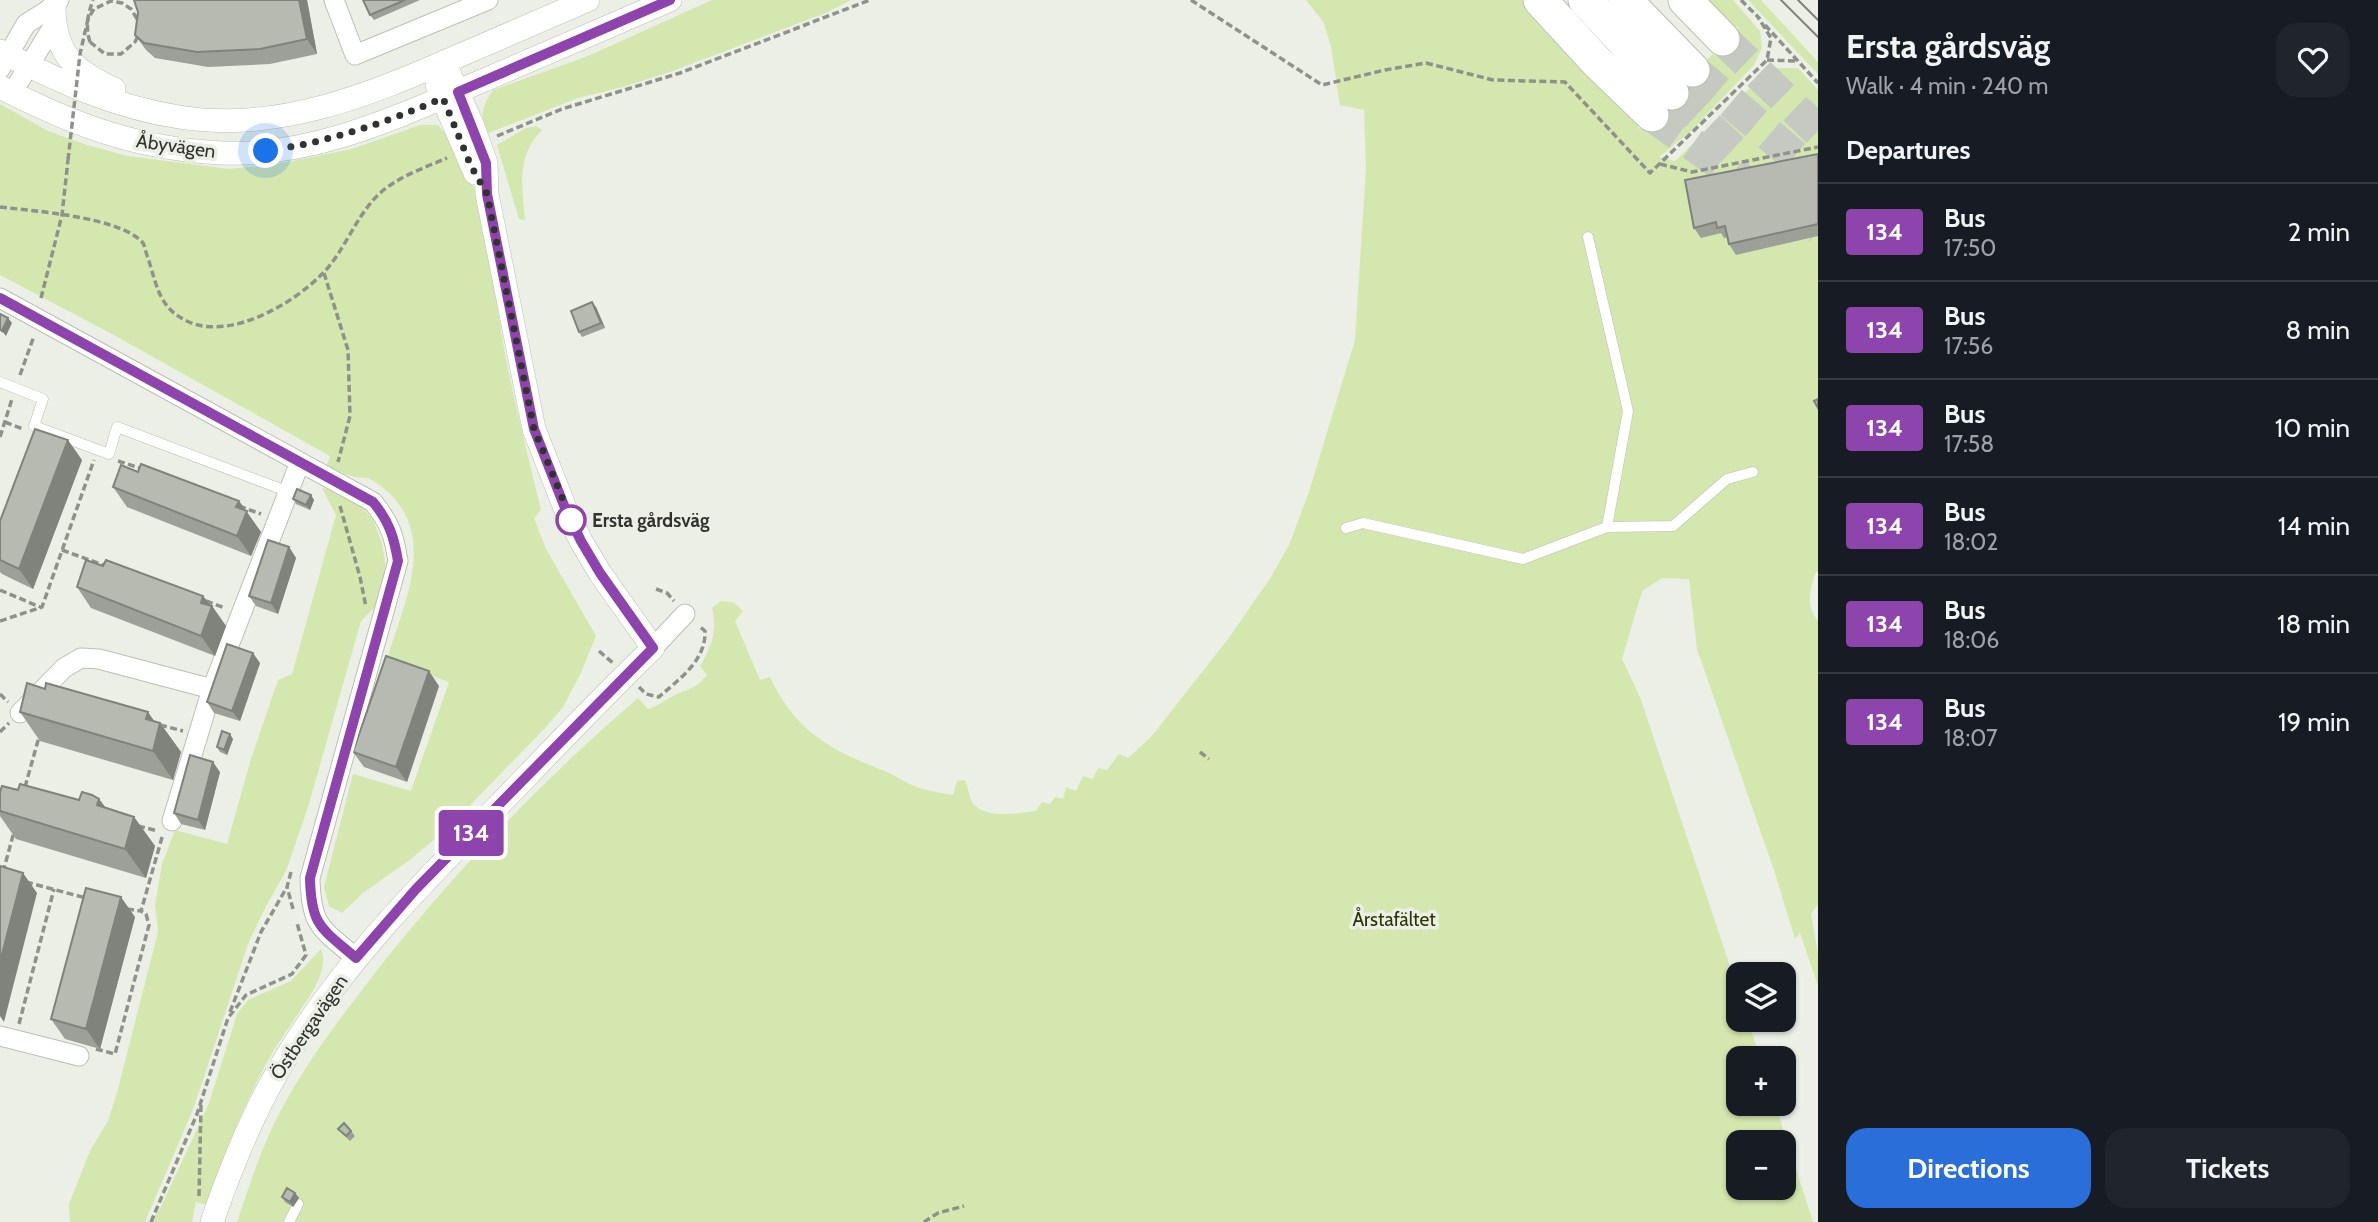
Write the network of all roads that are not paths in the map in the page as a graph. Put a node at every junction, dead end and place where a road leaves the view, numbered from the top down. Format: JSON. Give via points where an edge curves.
{"nodes":[{"id":1,"x":334,"y":0,"type":"edge"},
{"id":2,"x":488,"y":0,"type":"edge"},
{"id":3,"x":588,"y":0,"type":"edge"},
{"id":4,"x":670,"y":0,"type":"edge"},
{"id":5,"x":1540,"y":0,"type":"edge"},
{"id":6,"x":1585,"y":0,"type":"edge"},
{"id":7,"x":1625,"y":0,"type":"edge"},
{"id":8,"x":1685,"y":0,"type":"edge"},
{"id":9,"x":53,"y":8,"type":"edge"},
{"id":10,"x":1723,"y":39,"type":"tunnel mouth"},
{"id":11,"x":9,"y":60,"type":"edge"},
{"id":12,"x":437,"y":65,"type":"junction"},
{"id":13,"x":6,"y":90,"type":"edge"},
{"id":14,"x":1672,"y":93,"type":"junction"},
{"id":15,"x":451,"y":95,"type":"junction"},
{"id":16,"x":146,"y":111,"type":"junction"},
{"id":17,"x":1588,"y":237,"type":"dead end"},
{"id":18,"x":0,"y":298,"type":"edge"},
{"id":19,"x":0,"y":382,"type":"edge"},
{"id":20,"x":300,"y":462,"type":"junction"},
{"id":21,"x":1753,"y":472,"type":"dead end"},
{"id":22,"x":289,"y":492,"type":"junction"},
{"id":23,"x":1608,"y":527,"type":"junction"},
{"id":24,"x":1346,"y":528,"type":"dead end"},
{"id":25,"x":685,"y":614,"type":"road end"},
{"id":26,"x":653,"y":648,"type":"junction"},
{"id":27,"x":212,"y":689,"type":"junction"},
{"id":28,"x":20,"y":713,"type":"edge"},
{"id":29,"x":167,"y":827,"type":"road end"},
{"id":30,"x":356,"y":958,"type":"junction"},
{"id":31,"x":7,"y":1037,"type":"edge"},
{"id":32,"x":85,"y":1052,"type":"road end"},
{"id":33,"x":298,"y":1204,"type":"dead end"},
{"id":34,"x":212,"y":1222,"type":"edge"},
{"id":35,"x":289,"y":1222,"type":"edge"}],
"edges":[{"from":1,"to":2,"type":"street","via":[[355,55]]},
{"from":3,"to":12,"type":"street","name":"Åbyvägen"},
{"from":4,"to":15,"type":"street","name":"Åbyvägen"},
{"from":5,"to":14,"type":"highway","via":[[1597,62]]},
{"from":6,"to":14,"type":"highway"},
{"from":7,"to":14,"type":"highway"},
{"from":8,"to":10,"type":"highway"},
{"from":9,"to":11,"type":"street","via":[[26,24]]},
{"from":9,"to":16,"type":"street","via":[[73,66]]},
{"from":11,"to":13,"type":"street"},
{"from":11,"to":16,"type":"street","name":"Åbyvägen","via":[[89,94]]},
{"from":12,"to":15,"type":"street"},
{"from":12,"to":16,"type":"street","name":"Åbyvägen","via":[[324,108],[276,117],[224,120]]},
{"from":13,"to":15,"type":"street","name":"Åbyvägen","via":[[93,130],[138,142],[224,153],[307,145],[357,132]]},
{"from":15,"to":26,"type":"street","via":[[471,166],[487,194],[534,429],[581,541]]},
{"from":17,"to":23,"type":"lane","via":[[1628,411]]},
{"from":18,"to":20,"type":"street"},
{"from":19,"to":22,"type":"lane","via":[[43,399],[34,426],[109,454],[117,427]]},
{"from":20,"to":22,"type":"street"},
{"from":20,"to":30,"type":"street","via":[[373,502],[387,519],[398,561],[310,878],[311,905],[319,925]]},
{"from":21,"to":23,"type":"lane","via":[[1727,478],[1674,526]]},
{"from":22,"to":27,"type":"street"},
{"from":23,"to":24,"type":"lane","via":[[1523,559],[1363,523]]},
{"from":25,"to":26,"type":"street"},
{"from":26,"to":30,"type":"street","name":"Östbergavägen","via":[[416,889]]},
{"from":27,"to":28,"type":"street","via":[[81,658],[64,668]]},
{"from":27,"to":29,"type":"street"},
{"from":30,"to":34,"type":"street","name":"Östbergavägen","via":[[278,1071],[250,1125]]},
{"from":31,"to":32,"type":"street"},
{"from":33,"to":35,"type":"lane"}]}
